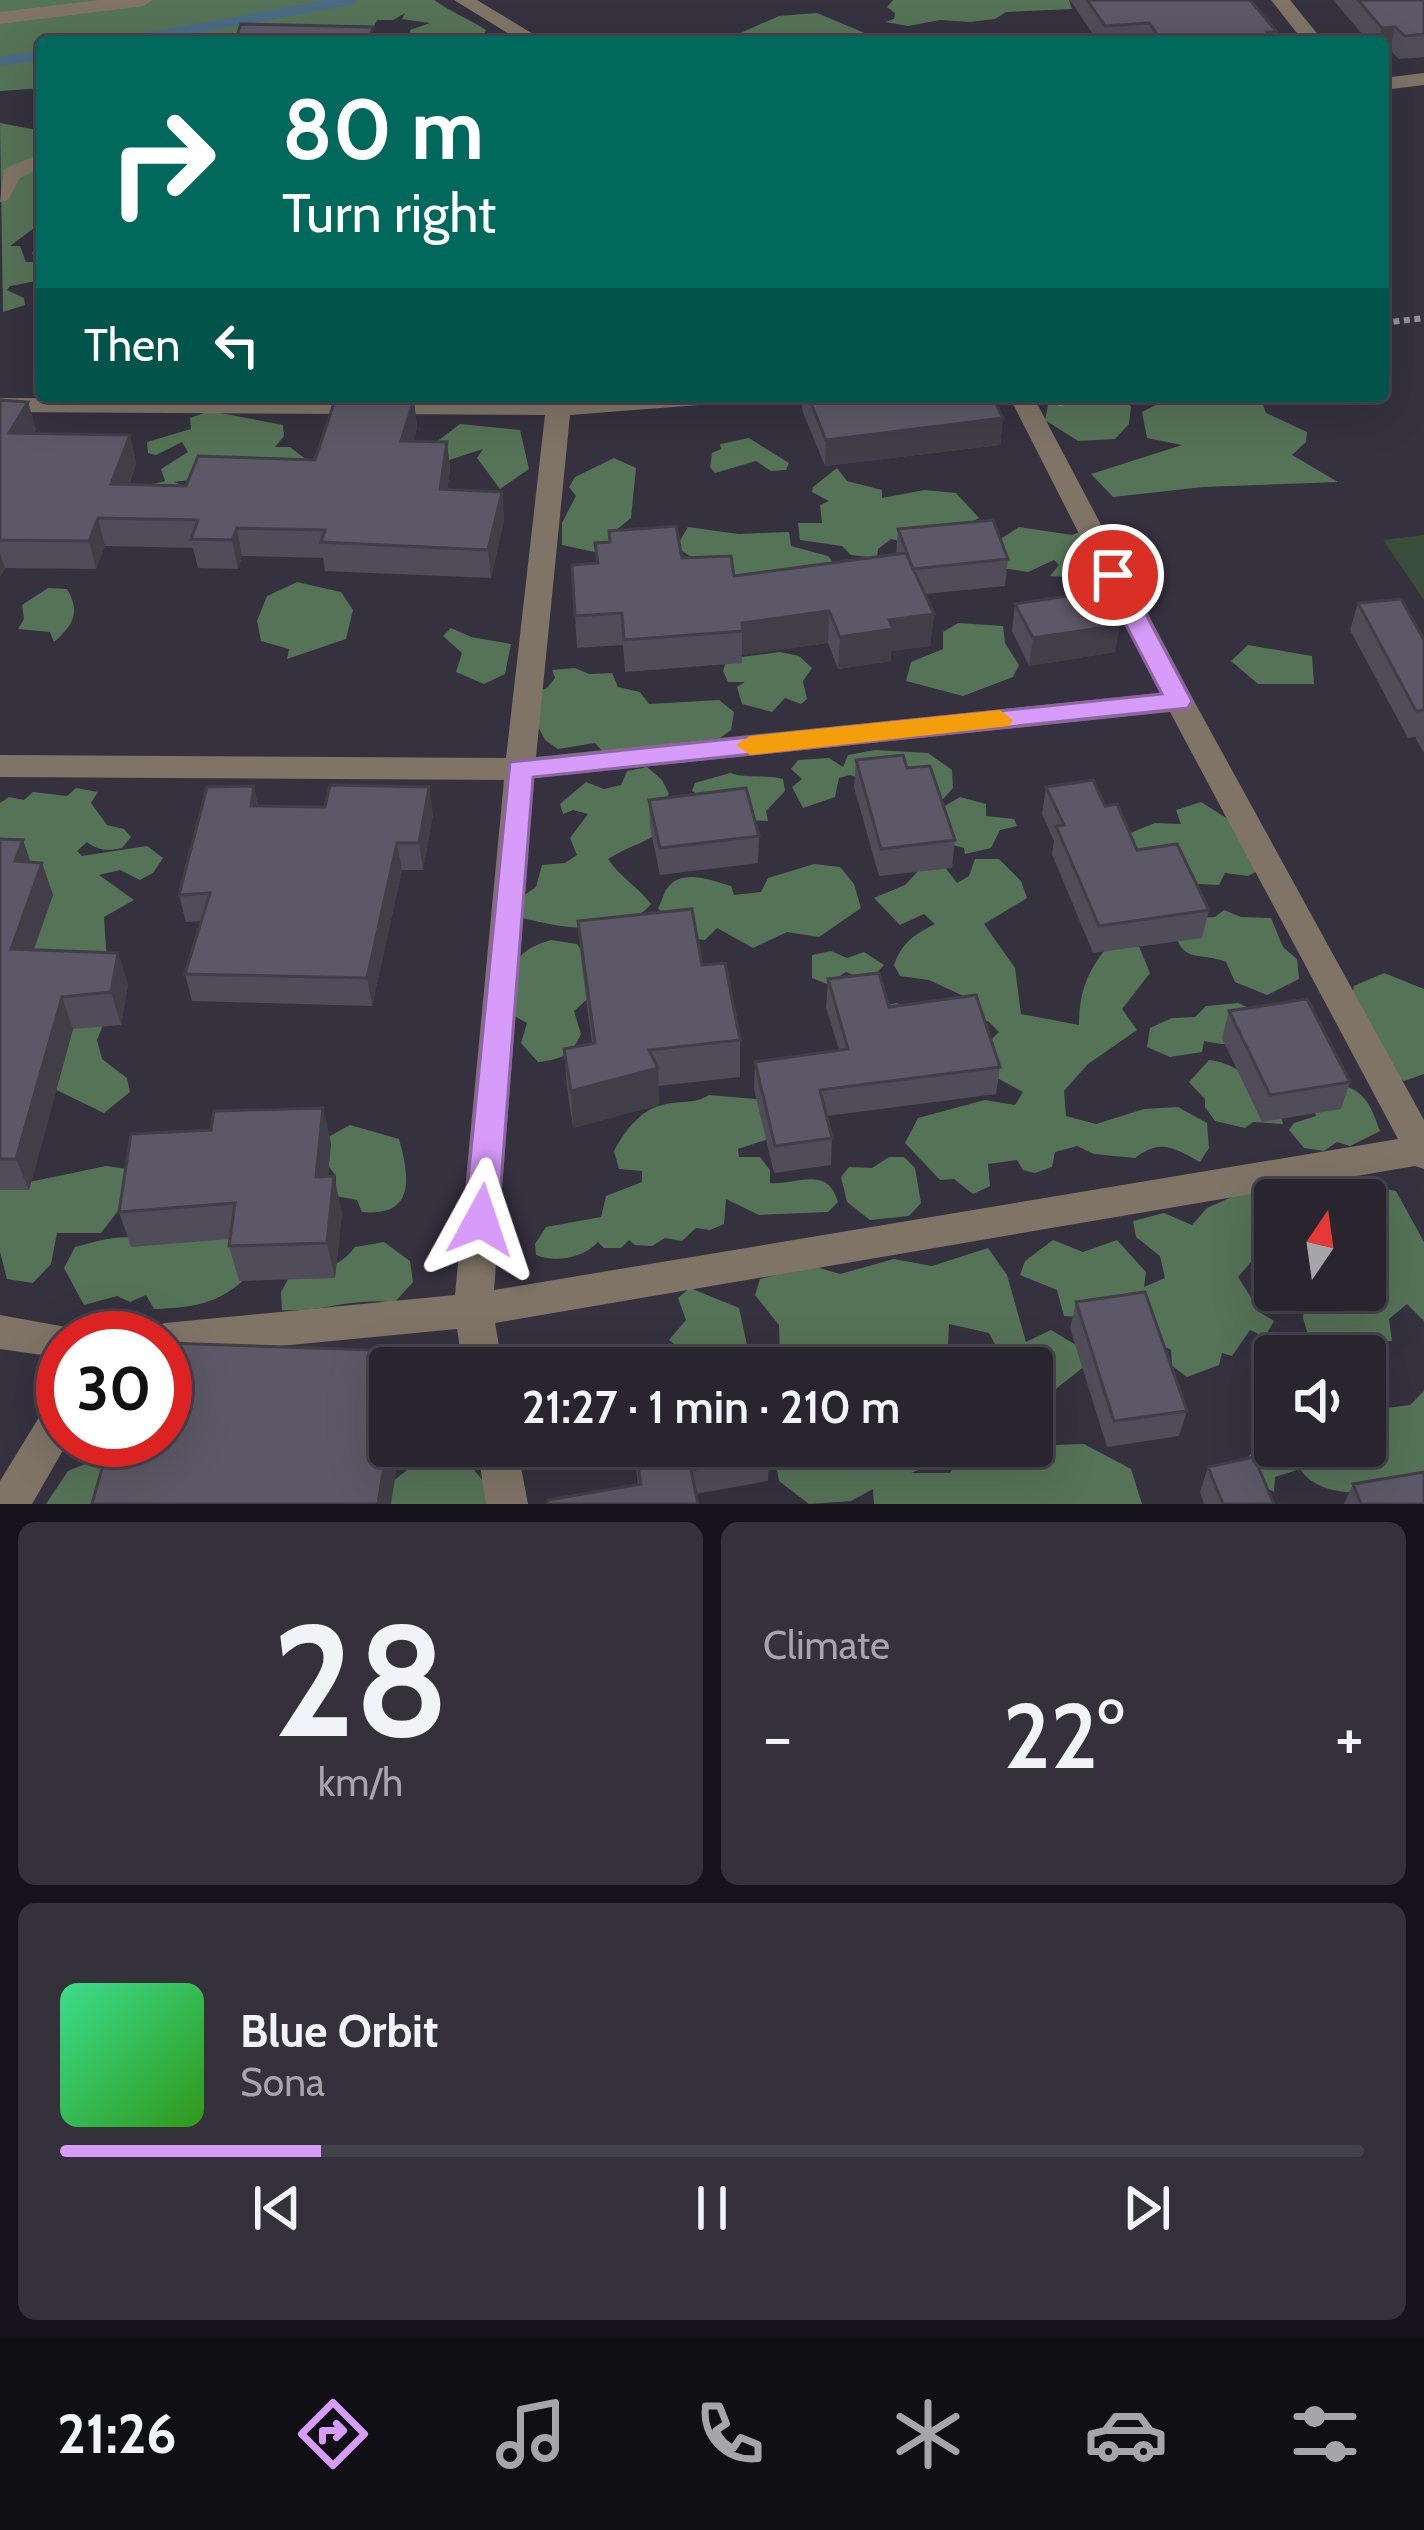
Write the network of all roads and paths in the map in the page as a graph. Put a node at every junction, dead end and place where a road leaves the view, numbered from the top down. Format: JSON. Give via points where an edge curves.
{"nodes":[{"id":1,"x":144,"y":0,"type":"edge"},
{"id":2,"x":463,"y":0,"type":"edge"},
{"id":3,"x":1280,"y":0,"type":"edge"},
{"id":4,"x":0,"y":18,"type":"edge"},
{"id":5,"x":526,"y":36,"type":"edge"},
{"id":6,"x":1309,"y":36,"type":"edge"},
{"id":7,"x":1424,"y":80,"type":"edge"},
{"id":8,"x":1389,"y":83,"type":"edge"},
{"id":9,"x":36,"y":162,"type":"edge"},
{"id":10,"x":0,"y":195,"type":"edge"},
{"id":11,"x":1424,"y":318,"type":"edge"},
{"id":12,"x":1389,"y":322,"type":"edge"},
{"id":13,"x":560,"y":402,"type":"edge"},
{"id":14,"x":1024,"y":402,"type":"edge"},
{"id":15,"x":0,"y":405,"type":"edge"},
{"id":16,"x":1179,"y":701,"type":"junction"},
{"id":17,"x":0,"y":766,"type":"edge"},
{"id":18,"x":520,"y":769,"type":"junction"},
{"id":19,"x":1423,"y":1152,"type":"edge"},
{"id":20,"x":473,"y":1310,"type":"junction"},
{"id":21,"x":0,"y":1332,"type":"edge"},
{"id":22,"x":36,"y":1337,"type":"edge"},
{"id":23,"x":192,"y":1337,"type":"edge"},
{"id":24,"x":479,"y":1347,"type":"edge"},
{"id":25,"x":36,"y":1459,"type":"edge"},
{"id":26,"x":501,"y":1467,"type":"edge"},
{"id":27,"x":9,"y":1504,"type":"edge"},
{"id":28,"x":507,"y":1504,"type":"edge"}],
"edges":[{"from":1,"to":4,"type":"street"},
{"from":2,"to":5,"type":"street"},
{"from":3,"to":6,"type":"street"},
{"from":7,"to":8,"type":"street"},
{"from":9,"to":10,"type":"street","via":[[12,174]]},
{"from":11,"to":12,"type":"path"},
{"from":13,"to":15,"type":"street"},
{"from":13,"to":18,"type":"street"},
{"from":14,"to":16,"type":"street"},
{"from":16,"to":18,"type":"street"},
{"from":16,"to":19,"type":"street"},
{"from":17,"to":18,"type":"street"},
{"from":18,"to":20,"type":"street"},
{"from":19,"to":20,"type":"street"},
{"from":20,"to":23,"type":"street"},
{"from":20,"to":24,"type":"street"},
{"from":21,"to":22,"type":"street"},
{"from":25,"to":27,"type":"street"},
{"from":26,"to":28,"type":"street"}]}
